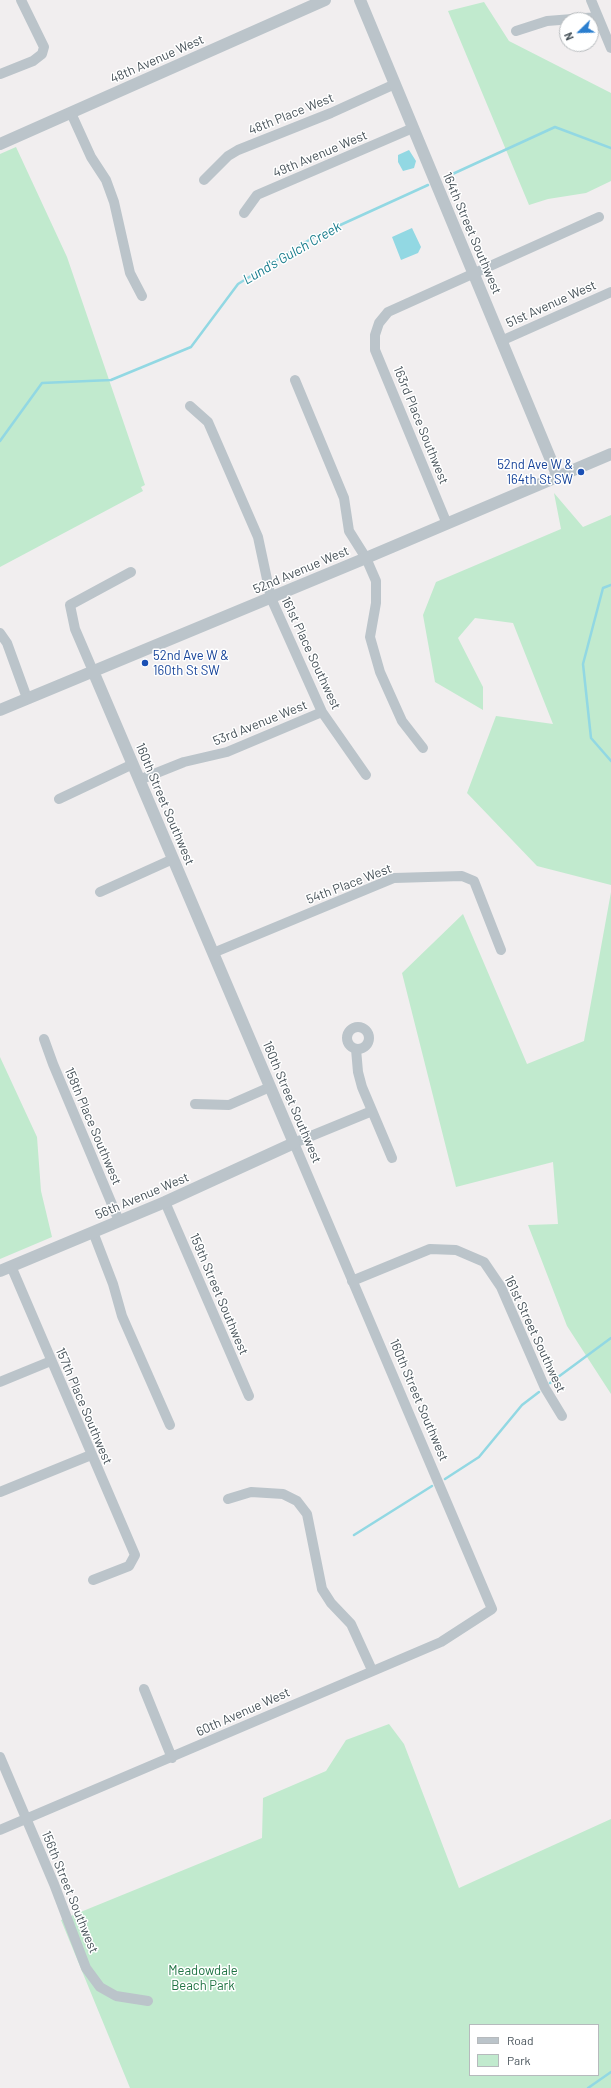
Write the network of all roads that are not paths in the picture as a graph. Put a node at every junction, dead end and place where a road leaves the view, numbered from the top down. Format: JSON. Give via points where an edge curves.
{"nodes":[{"id":1,"x":21,"y":0,"type":"edge"},
{"id":2,"x":325,"y":0,"type":"edge"},
{"id":3,"x":360,"y":0,"type":"edge"},
{"id":4,"x":591,"y":0,"type":"edge"},
{"id":5,"x":596,"y":12,"type":"edge"},
{"id":6,"x":599,"y":19,"type":"edge"},
{"id":7,"x":559,"y":20,"type":"edge"},
{"id":8,"x":516,"y":31,"type":"dead end"},
{"id":9,"x":611,"y":48,"type":"edge"},
{"id":10,"x":0,"y":74,"type":"edge"},
{"id":11,"x":395,"y":84,"type":"junction"},
{"id":12,"x":71,"y":112,"type":"junction"},
{"id":13,"x":413,"y":128,"type":"junction"},
{"id":14,"x":0,"y":144,"type":"edge"},
{"id":15,"x":204,"y":180,"type":"dead end"},
{"id":16,"x":244,"y":213,"type":"dead end"},
{"id":17,"x":598,"y":217,"type":"dead end"},
{"id":18,"x":474,"y":274,"type":"junction"},
{"id":19,"x":611,"y":292,"type":"edge"},
{"id":20,"x":142,"y":296,"type":"dead end"},
{"id":21,"x":501,"y":341,"type":"junction"},
{"id":22,"x":295,"y":380,"type":"dead end"},
{"id":23,"x":190,"y":406,"type":"dead end"},
{"id":24,"x":611,"y":454,"type":"edge"},
{"id":25,"x":558,"y":477,"type":"junction"},
{"id":26,"x":447,"y":524,"type":"junction"},
{"id":27,"x":366,"y":558,"type":"junction"},
{"id":28,"x":131,"y":572,"type":"dead end"},
{"id":29,"x":271,"y":598,"type":"junction"},
{"id":30,"x":0,"y":633,"type":"edge"},
{"id":31,"x":93,"y":671,"type":"junction"},
{"id":32,"x":27,"y":698,"type":"junction"},
{"id":33,"x":0,"y":710,"type":"edge"},
{"id":34,"x":322,"y":712,"type":"junction"},
{"id":35,"x":423,"y":748,"type":"dead end"},
{"id":36,"x":133,"y":764,"type":"junction"},
{"id":37,"x":366,"y":775,"type":"dead end"},
{"id":38,"x":139,"y":780,"type":"junction"},
{"id":39,"x":59,"y":799,"type":"dead end"},
{"id":40,"x":173,"y":859,"type":"junction"},
{"id":41,"x":100,"y":892,"type":"dead end"},
{"id":42,"x":501,"y":950,"type":"dead end"},
{"id":43,"x":213,"y":953,"type":"junction"},
{"id":44,"x":44,"y":1039,"type":"dead end"},
{"id":45,"x":356,"y":1049,"type":"dead end"},
{"id":46,"x":270,"y":1087,"type":"junction"},
{"id":47,"x":195,"y":1104,"type":"dead end"},
{"id":48,"x":372,"y":1111,"type":"junction"},
{"id":49,"x":294,"y":1143,"type":"junction"},
{"id":50,"x":392,"y":1158,"type":"dead end"},
{"id":51,"x":165,"y":1202,"type":"junction"},
{"id":52,"x":119,"y":1221,"type":"junction"},
{"id":53,"x":93,"y":1232,"type":"junction"},
{"id":54,"x":6,"y":1268,"type":"edge"},
{"id":55,"x":352,"y":1280,"type":"junction"},
{"id":56,"x":51,"y":1362,"type":"junction"},
{"id":57,"x":0,"y":1382,"type":"edge"},
{"id":58,"x":249,"y":1396,"type":"dead end"},
{"id":59,"x":562,"y":1416,"type":"dead end"},
{"id":60,"x":170,"y":1425,"type":"dead end"},
{"id":61,"x":91,"y":1455,"type":"junction"},
{"id":62,"x":0,"y":1492,"type":"edge"},
{"id":63,"x":228,"y":1499,"type":"dead end"},
{"id":64,"x":93,"y":1580,"type":"dead end"},
{"id":65,"x":492,"y":1609,"type":"joint"},
{"id":66,"x":372,"y":1670,"type":"junction"},
{"id":67,"x":144,"y":1690,"type":"dead end"},
{"id":68,"x":0,"y":1757,"type":"edge"},
{"id":69,"x":172,"y":1758,"type":"junction"},
{"id":70,"x":27,"y":1819,"type":"junction"},
{"id":71,"x":0,"y":1830,"type":"edge"},
{"id":72,"x":148,"y":2001,"type":"dead end"}],
"edges":[{"from":1,"to":10,"type":"street","via":[[44,47],[42,54],[33,61]]},
{"from":2,"to":12,"type":"street","name":"48th Avenue West"},
{"from":3,"to":11,"type":"street","name":"164th Street Southwest"},
{"from":4,"to":5,"type":"street"},
{"from":6,"to":9,"type":"street"},
{"from":7,"to":8,"type":"street","via":[[547,21]]},
{"from":11,"to":13,"type":"street","name":"164th Street Southwest"},
{"from":11,"to":15,"type":"street","name":"48th Place West","via":[[238,150],[228,156]]},
{"from":12,"to":14,"type":"street","name":"48th Avenue West"},
{"from":12,"to":20,"type":"street","via":[[106,180],[114,202],[130,273]]},
{"from":13,"to":16,"type":"street","name":"49th Avenue West","via":[[257,195]]},
{"from":13,"to":18,"type":"street","name":"164th Street Southwest"},
{"from":17,"to":18,"type":"street"},
{"from":18,"to":21,"type":"street","name":"164th Street Southwest"},
{"from":18,"to":26,"type":"street","name":"163rd Place Southwest","via":[[388,312],[379,323],[375,335],[375,350]]},
{"from":19,"to":21,"type":"street","name":"51st Avenue West"},
{"from":21,"to":25,"type":"street","name":"164th Street Southwest"},
{"from":22,"to":27,"type":"street","via":[[344,498],[349,531]]},
{"from":23,"to":29,"type":"street","name":"161st Place Southwest","via":[[208,422],[258,537]]},
{"from":24,"to":25,"type":"street","name":"52nd Avenue West"},
{"from":25,"to":26,"type":"street","name":"52nd Avenue West"},
{"from":26,"to":27,"type":"street","name":"52nd Avenue West"},
{"from":27,"to":29,"type":"street","name":"52nd Avenue West"},
{"from":27,"to":35,"type":"street","via":[[376,581],[376,603],[370,637],[380,672],[402,721]]},
{"from":28,"to":31,"type":"street","name":"160th Street Southwest","via":[[70,605],[75,629]]},
{"from":29,"to":31,"type":"street","name":"52nd Avenue West"},
{"from":29,"to":34,"type":"street","name":"161st Place Southwest"},
{"from":30,"to":32,"type":"street","via":[[7,644]]},
{"from":31,"to":32,"type":"street","name":"52nd Avenue West"},
{"from":31,"to":36,"type":"street","name":"160th Street Southwest"},
{"from":32,"to":33,"type":"street","name":"52nd Avenue West"},
{"from":34,"to":37,"type":"street","name":"161st Place Southwest"},
{"from":34,"to":38,"type":"street","name":"53rd Avenue West","via":[[227,752],[184,762]]},
{"from":36,"to":38,"type":"street","name":"160th Street Southwest"},
{"from":36,"to":39,"type":"street"},
{"from":38,"to":40,"type":"street","name":"160th Street Southwest"},
{"from":40,"to":41,"type":"street"},
{"from":40,"to":43,"type":"street","name":"160th Street Southwest"},
{"from":42,"to":43,"type":"street","name":"54th Place West","via":[[474,881],[462,876],[394,878]]},
{"from":43,"to":46,"type":"street","name":"160th Street Southwest"},
{"from":44,"to":52,"type":"street","name":"158th Place Southwest"},
{"from":45,"to":48,"type":"street","via":[[358,1072]]},
{"from":46,"to":47,"type":"street","via":[[229,1105]]},
{"from":46,"to":49,"type":"street","name":"160th Street Southwest"},
{"from":48,"to":49,"type":"street"},
{"from":48,"to":50,"type":"street"},
{"from":49,"to":51,"type":"street","name":"56th Avenue West"},
{"from":49,"to":55,"type":"street","name":"160th Street Southwest"},
{"from":51,"to":52,"type":"street","name":"56th Avenue West"},
{"from":51,"to":58,"type":"street","name":"159th Street Southwest"},
{"from":52,"to":53,"type":"street","name":"56th Avenue West"},
{"from":53,"to":54,"type":"street","name":"56th Avenue West"},
{"from":53,"to":60,"type":"street","via":[[122,1316]]},
{"from":54,"to":56,"type":"street","name":"157th Place Southwest"},
{"from":55,"to":59,"type":"street","name":"161st Street Southwest","via":[[430,1249],[456,1250],[484,1262],[501,1287],[545,1388]]},
{"from":55,"to":65,"type":"street","name":"160th Street Southwest"},
{"from":56,"to":57,"type":"street"},
{"from":56,"to":61,"type":"street","name":"157th Place Southwest"},
{"from":61,"to":62,"type":"street"},
{"from":61,"to":64,"type":"street","name":"157th Place Southwest","via":[[135,1555],[129,1566]]},
{"from":63,"to":66,"type":"street","via":[[251,1492],[283,1494],[297,1501],[307,1514],[322,1589],[350,1624]]},
{"from":65,"to":66,"type":"street","name":"60th Avenue West","via":[[440,1642]]},
{"from":66,"to":69,"type":"street","name":"60th Avenue West"},
{"from":67,"to":69,"type":"street"},
{"from":68,"to":70,"type":"street","name":"156th Street Southwest"},
{"from":69,"to":70,"type":"street","name":"60th Avenue West"},
{"from":70,"to":71,"type":"street","name":"60th Avenue West"},
{"from":70,"to":72,"type":"street","name":"156th Street Southwest","via":[[86,1968],[100,1987],[116,1996]]}]}
